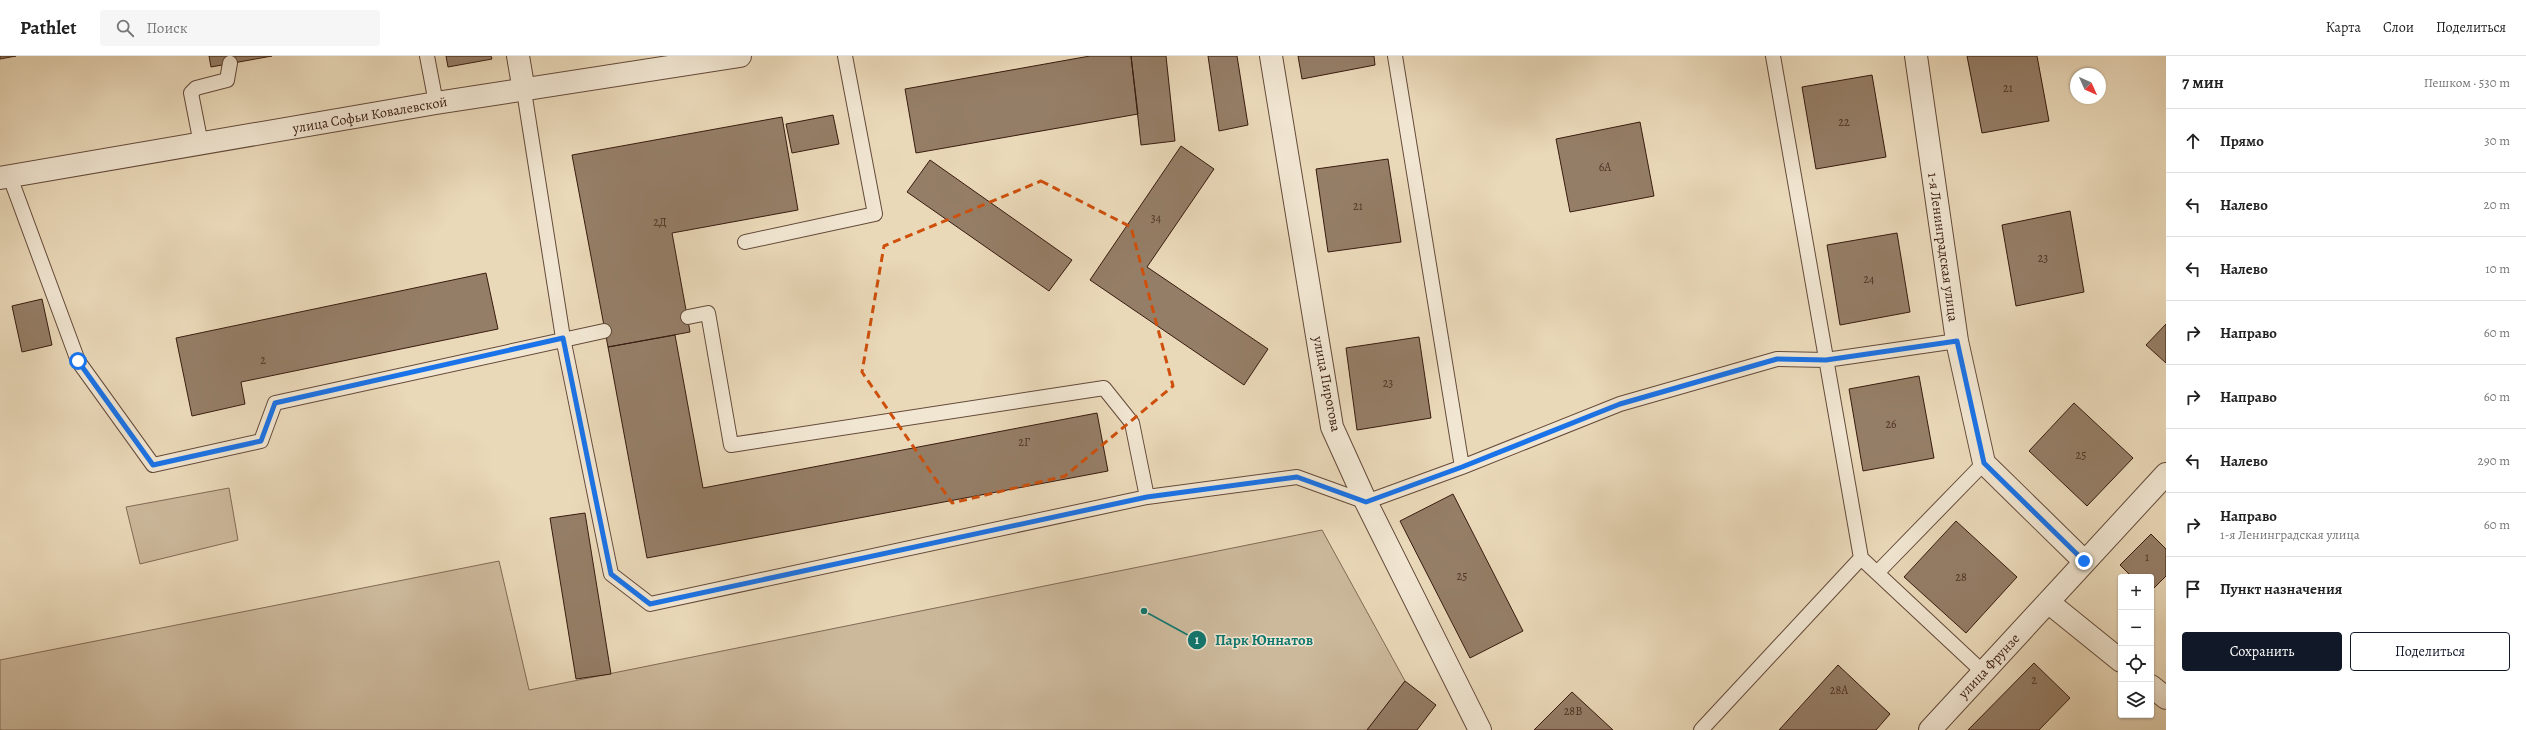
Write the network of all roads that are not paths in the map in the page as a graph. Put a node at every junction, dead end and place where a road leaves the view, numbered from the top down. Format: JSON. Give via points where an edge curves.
{"nodes":[{"id":1,"x":427,"y":56,"type":"edge"},
{"id":2,"x":518,"y":56,"type":"edge"},
{"id":3,"x":740,"y":56,"type":"edge"},
{"id":4,"x":845,"y":56,"type":"edge"},
{"id":5,"x":1271,"y":56,"type":"edge"},
{"id":6,"x":1395,"y":56,"type":"edge"},
{"id":7,"x":1773,"y":56,"type":"edge"},
{"id":8,"x":1916,"y":56,"type":"edge"},
{"id":9,"x":230,"y":63,"type":"dead end"},
{"id":10,"x":524,"y":91,"type":"junction"},
{"id":11,"x":436,"y":103,"type":"junction"},
{"id":12,"x":201,"y":144,"type":"junction"},
{"id":13,"x":5,"y":178,"type":"edge"},
{"id":14,"x":745,"y":242,"type":"dead end"},
{"id":15,"x":688,"y":317,"type":"dead end"},
{"id":16,"x":604,"y":330,"type":"dead end"},
{"id":17,"x":563,"y":338,"type":"junction"},
{"id":18,"x":1957,"y":341,"type":"junction"},
{"id":19,"x":1826,"y":360,"type":"junction"},
{"id":20,"x":1984,"y":463,"type":"junction"},
{"id":21,"x":1462,"y":467,"type":"junction"},
{"id":22,"x":2166,"y":474,"type":"edge"},
{"id":23,"x":1147,"y":497,"type":"junction"},
{"id":24,"x":1366,"y":502,"type":"junction"},
{"id":25,"x":1861,"y":558,"type":"junction"},
{"id":26,"x":2084,"y":561,"type":"junction"},
{"id":27,"x":1877,"y":573,"type":"junction"},
{"id":28,"x":2048,"y":602,"type":"junction"},
{"id":29,"x":2118,"y":659,"type":"edge"},
{"id":30,"x":1984,"y":673,"type":"junction"},
{"id":31,"x":2154,"y":688,"type":"edge"},
{"id":32,"x":2166,"y":698,"type":"edge"},
{"id":33,"x":1480,"y":730,"type":"edge"},
{"id":34,"x":1701,"y":730,"type":"edge"},
{"id":35,"x":1930,"y":730,"type":"edge"}],
"edges":[{"from":1,"to":11,"type":"lane"},
{"from":2,"to":10,"type":"street"},
{"from":3,"to":10,"type":"street","name":"улица Софьи Ковалевской"},
{"from":4,"to":14,"type":"lane","via":[[875,214]]},
{"from":5,"to":24,"type":"street","name":"улица Пирогова","via":[[1332,427]]},
{"from":6,"to":21,"type":"lane"},
{"from":7,"to":19,"type":"lane"},
{"from":8,"to":18,"type":"street","name":"1-я Ленинградская улица"},
{"from":9,"to":12,"type":"lane","via":[[227,80],[196,88],[191,93]]},
{"from":10,"to":11,"type":"street","name":"улица Софьи Ковалевской"},
{"from":10,"to":17,"type":"lane"},
{"from":11,"to":12,"type":"street","name":"улица Софьи Ковалевской"},
{"from":12,"to":13,"type":"street","name":"улица Софьи Ковалевской"},
{"from":13,"to":17,"type":"lane","via":[[78,361],[153,465],[261,441],[275,403]]},
{"from":15,"to":23,"type":"lane","via":[[708,313],[731,445],[1104,388],[1132,423]]},
{"from":16,"to":17,"type":"lane"},
{"from":17,"to":23,"type":"lane","via":[[611,574],[650,604]]},
{"from":18,"to":19,"type":"lane"},
{"from":18,"to":20,"type":"street","name":"1-я Ленинградская улица"},
{"from":19,"to":21,"type":"lane","via":[[1777,359],[1620,404]]},
{"from":19,"to":25,"type":"lane"},
{"from":20,"to":26,"type":"street"},
{"from":20,"to":27,"type":"lane"},
{"from":21,"to":24,"type":"lane"},
{"from":22,"to":26,"type":"street","name":"улица Фрунзе"},
{"from":23,"to":24,"type":"lane","via":[[1297,477]]},
{"from":24,"to":33,"type":"street","name":"улица Пирогова"},
{"from":25,"to":27,"type":"lane"},
{"from":25,"to":34,"type":"lane"},
{"from":26,"to":28,"type":"street","name":"улица Фрунзе"},
{"from":27,"to":30,"type":"lane"},
{"from":28,"to":29,"type":"street"},
{"from":28,"to":30,"type":"street","name":"улица Фрунзе"},
{"from":30,"to":35,"type":"street","name":"улица Фрунзе"},
{"from":31,"to":32,"type":"street"}]}
